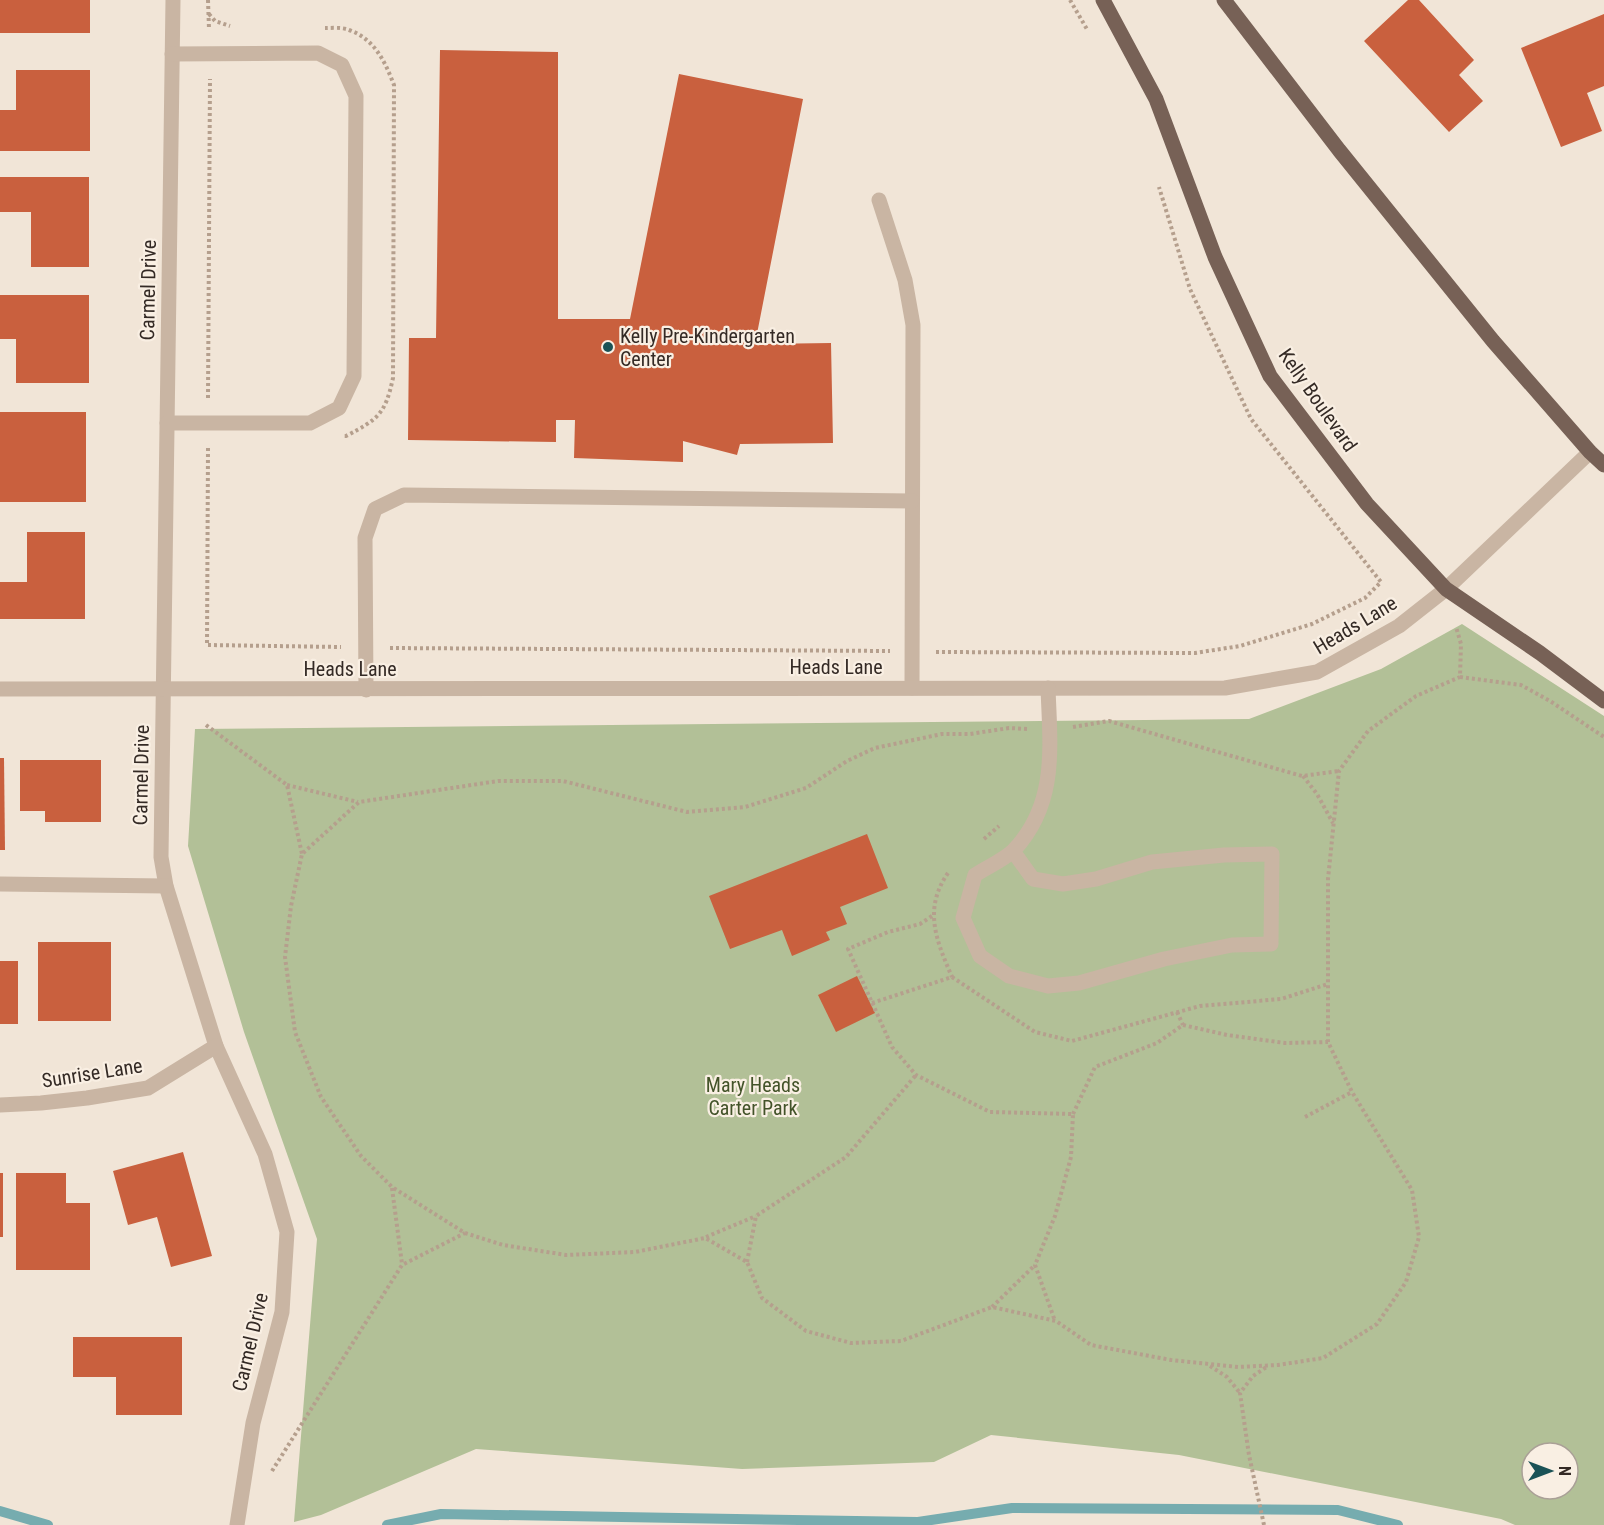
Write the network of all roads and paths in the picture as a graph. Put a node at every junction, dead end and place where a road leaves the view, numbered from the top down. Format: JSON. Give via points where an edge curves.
{"nodes":[{"id":1,"x":173,"y":0,"type":"edge"},
{"id":2,"x":208,"y":0,"type":"edge"},
{"id":3,"x":1070,"y":0,"type":"edge"},
{"id":4,"x":1103,"y":0,"type":"edge"},
{"id":5,"x":1224,"y":0,"type":"edge"},
{"id":6,"x":1092,"y":36,"type":"dead end"},
{"id":7,"x":172,"y":54,"type":"junction"},
{"id":8,"x":210,"y":54,"type":"junction"},
{"id":9,"x":1157,"y":178,"type":"dead end"},
{"id":10,"x":879,"y":200,"type":"dead end"},
{"id":11,"x":167,"y":423,"type":"junction"},
{"id":12,"x":208,"y":423,"type":"junction"},
{"id":13,"x":1590,"y":452,"type":"junction"},
{"id":14,"x":1604,"y":465,"type":"edge"},
{"id":15,"x":912,"y":501,"type":"junction"},
{"id":16,"x":1446,"y":589,"type":"junction"},
{"id":17,"x":366,"y":648,"type":"junction"},
{"id":18,"x":912,"y":652,"type":"junction"},
{"id":19,"x":1460,"y":677,"type":"junction"},
{"id":20,"x":912,"y":688,"type":"junction"},
{"id":21,"x":1048,"y":688,"type":"junction"},
{"id":22,"x":0,"y":689,"type":"edge"},
{"id":23,"x":163,"y":690,"type":"junction"},
{"id":24,"x":366,"y":690,"type":"junction"},
{"id":25,"x":1604,"y":701,"type":"edge"},
{"id":26,"x":206,"y":725,"type":"dead end"},
{"id":27,"x":1050,"y":731,"type":"junction"},
{"id":28,"x":1604,"y":737,"type":"edge"},
{"id":29,"x":1339,"y":771,"type":"junction"},
{"id":30,"x":1302,"y":776,"type":"junction"},
{"id":31,"x":287,"y":785,"type":"junction"},
{"id":32,"x":359,"y":802,"type":"junction"},
{"id":33,"x":1334,"y":824,"type":"junction"},
{"id":34,"x":1013,"y":851,"type":"junction"},
{"id":35,"x":302,"y":854,"type":"junction"},
{"id":36,"x":0,"y":884,"type":"edge"},
{"id":37,"x":166,"y":886,"type":"junction"},
{"id":38,"x":932,"y":915,"type":"dead end"},
{"id":39,"x":1328,"y":984,"type":"junction"},
{"id":40,"x":872,"y":1003,"type":"junction"},
{"id":41,"x":1177,"y":1012,"type":"junction"},
{"id":42,"x":1183,"y":1025,"type":"junction"},
{"id":43,"x":1328,"y":1042,"type":"junction"},
{"id":44,"x":216,"y":1046,"type":"junction"},
{"id":45,"x":916,"y":1076,"type":"junction"},
{"id":46,"x":1352,"y":1092,"type":"junction"},
{"id":47,"x":0,"y":1105,"type":"edge"},
{"id":48,"x":1073,"y":1114,"type":"junction"},
{"id":49,"x":1305,"y":1117,"type":"dead end"},
{"id":50,"x":392,"y":1187,"type":"junction"},
{"id":51,"x":756,"y":1216,"type":"junction"},
{"id":52,"x":465,"y":1233,"type":"junction"},
{"id":53,"x":705,"y":1238,"type":"junction"},
{"id":54,"x":747,"y":1262,"type":"junction"},
{"id":55,"x":402,"y":1265,"type":"junction"},
{"id":56,"x":1035,"y":1265,"type":"junction"},
{"id":57,"x":992,"y":1307,"type":"junction"},
{"id":58,"x":1056,"y":1322,"type":"junction"},
{"id":59,"x":1208,"y":1364,"type":"junction"},
{"id":60,"x":1268,"y":1365,"type":"junction"},
{"id":61,"x":1240,"y":1394,"type":"junction"},
{"id":62,"x":269,"y":1475,"type":"dead end"},
{"id":63,"x":237,"y":1525,"type":"edge"},
{"id":64,"x":1264,"y":1525,"type":"edge"}],
"edges":[{"from":1,"to":7,"type":"street","name":"Carmel Drive"},
{"from":2,"to":8,"type":"path"},
{"from":3,"to":6,"type":"path"},
{"from":4,"to":16,"type":"main road","name":"Kelly Boulevard","via":[[1156,99],[1215,257],[1270,376],[1367,504]]},
{"from":5,"to":13,"type":"main road","via":[[1485,332]]},
{"from":7,"to":8,"type":"street"},
{"from":7,"to":11,"type":"street","name":"Carmel Drive"},
{"from":8,"to":12,"type":"path"},
{"from":8,"to":12,"type":"street","via":[[318,53],[342,64],[356,96],[354,376],[339,408],[310,423]]},
{"from":9,"to":18,"type":"path","via":[[1190,289],[1251,419],[1381,582],[1365,597],[1312,624],[1240,646],[1195,653]]},
{"from":10,"to":15,"type":"street","via":[[905,280],[913,325]]},
{"from":11,"to":12,"type":"street"},
{"from":11,"to":23,"type":"street","name":"Carmel Drive"},
{"from":12,"to":17,"type":"path","via":[[207,645]]},
{"from":13,"to":14,"type":"main road"},
{"from":13,"to":16,"type":"street","name":"Heads Lane"},
{"from":15,"to":17,"type":"street","via":[[404,495],[375,509],[365,538]]},
{"from":15,"to":18,"type":"street"},
{"from":16,"to":19,"type":"path","via":[[1461,644]]},
{"from":16,"to":21,"type":"street","name":"Heads Lane","via":[[1399,626],[1317,672],[1225,688]]},
{"from":16,"to":25,"type":"main road","name":"Kelly Boulevard"},
{"from":17,"to":18,"type":"path"},
{"from":17,"to":24,"type":"street"},
{"from":18,"to":20,"type":"street"},
{"from":19,"to":28,"type":"path","via":[[1521,686]]},
{"from":19,"to":29,"type":"path","via":[[1416,696],[1368,731]]},
{"from":20,"to":21,"type":"street","name":"Heads Lane"},
{"from":20,"to":24,"type":"street","name":"Heads Lane"},
{"from":21,"to":27,"type":"street"},
{"from":22,"to":23,"type":"street","name":"Heads Lane"},
{"from":23,"to":24,"type":"street","name":"Heads Lane"},
{"from":23,"to":37,"type":"street","name":"Carmel Drive","via":[[160,857]]},
{"from":26,"to":31,"type":"path"},
{"from":27,"to":30,"type":"path","via":[[1109,721]]},
{"from":27,"to":32,"type":"path","via":[[1010,728],[942,734],[875,748],[806,788],[745,807],[687,812],[564,781],[498,780]]},
{"from":27,"to":34,"type":"street","via":[[1047,790],[1034,824]]},
{"from":29,"to":30,"type":"path"},
{"from":29,"to":33,"type":"path"},
{"from":30,"to":33,"type":"path"},
{"from":31,"to":32,"type":"path"},
{"from":31,"to":35,"type":"path"},
{"from":32,"to":35,"type":"path"},
{"from":33,"to":39,"type":"path","via":[[1328,879]]},
{"from":34,"to":34,"type":"street","via":[[975,875],[963,918],[980,956],[1009,976],[1048,986],[1079,983],[1232,945],[1271,944],[1272,854],[1152,862],[1096,879],[1063,884],[1034,879]]},
{"from":35,"to":50,"type":"path","via":[[285,957],[295,1032],[321,1097],[362,1156]]},
{"from":36,"to":37,"type":"street"},
{"from":37,"to":44,"type":"street","name":"Carmel Drive"},
{"from":38,"to":40,"type":"path","via":[[920,924],[848,949]]},
{"from":39,"to":41,"type":"path","via":[[1281,999],[1200,1006]]},
{"from":39,"to":43,"type":"path"},
{"from":40,"to":41,"type":"path","via":[[952,977],[1035,1032],[1072,1041]]},
{"from":40,"to":45,"type":"path","via":[[892,1047]]},
{"from":41,"to":42,"type":"path"},
{"from":42,"to":43,"type":"path","via":[[1285,1043]]},
{"from":42,"to":48,"type":"path","via":[[1157,1042],[1095,1067]]},
{"from":43,"to":46,"type":"path"},
{"from":44,"to":47,"type":"street","name":"Sunrise Lane","via":[[148,1088],[64,1101]]},
{"from":44,"to":63,"type":"street","name":"Carmel Drive","via":[[265,1155],[287,1232],[282,1312],[253,1423]]},
{"from":45,"to":48,"type":"path","via":[[990,1112]]},
{"from":45,"to":51,"type":"path","via":[[846,1157]]},
{"from":46,"to":49,"type":"path"},
{"from":46,"to":60,"type":"path","via":[[1412,1190],[1419,1237],[1406,1281],[1377,1324],[1323,1358]]},
{"from":48,"to":56,"type":"path","via":[[1071,1157],[1055,1216]]},
{"from":50,"to":52,"type":"path"},
{"from":50,"to":55,"type":"path"},
{"from":51,"to":53,"type":"path"},
{"from":51,"to":54,"type":"path"},
{"from":52,"to":53,"type":"path","via":[[503,1245],[566,1255],[636,1252]]},
{"from":52,"to":55,"type":"path"},
{"from":53,"to":54,"type":"path"},
{"from":54,"to":57,"type":"path","via":[[762,1298],[806,1331],[851,1343],[901,1341]]},
{"from":55,"to":62,"type":"path"},
{"from":56,"to":57,"type":"path"},
{"from":56,"to":58,"type":"path"},
{"from":57,"to":58,"type":"path"},
{"from":58,"to":59,"type":"path","via":[[1091,1345]]},
{"from":59,"to":60,"type":"path"},
{"from":59,"to":61,"type":"path","via":[[1227,1377]]},
{"from":60,"to":61,"type":"path","via":[[1253,1376]]},
{"from":61,"to":64,"type":"path"}]}
